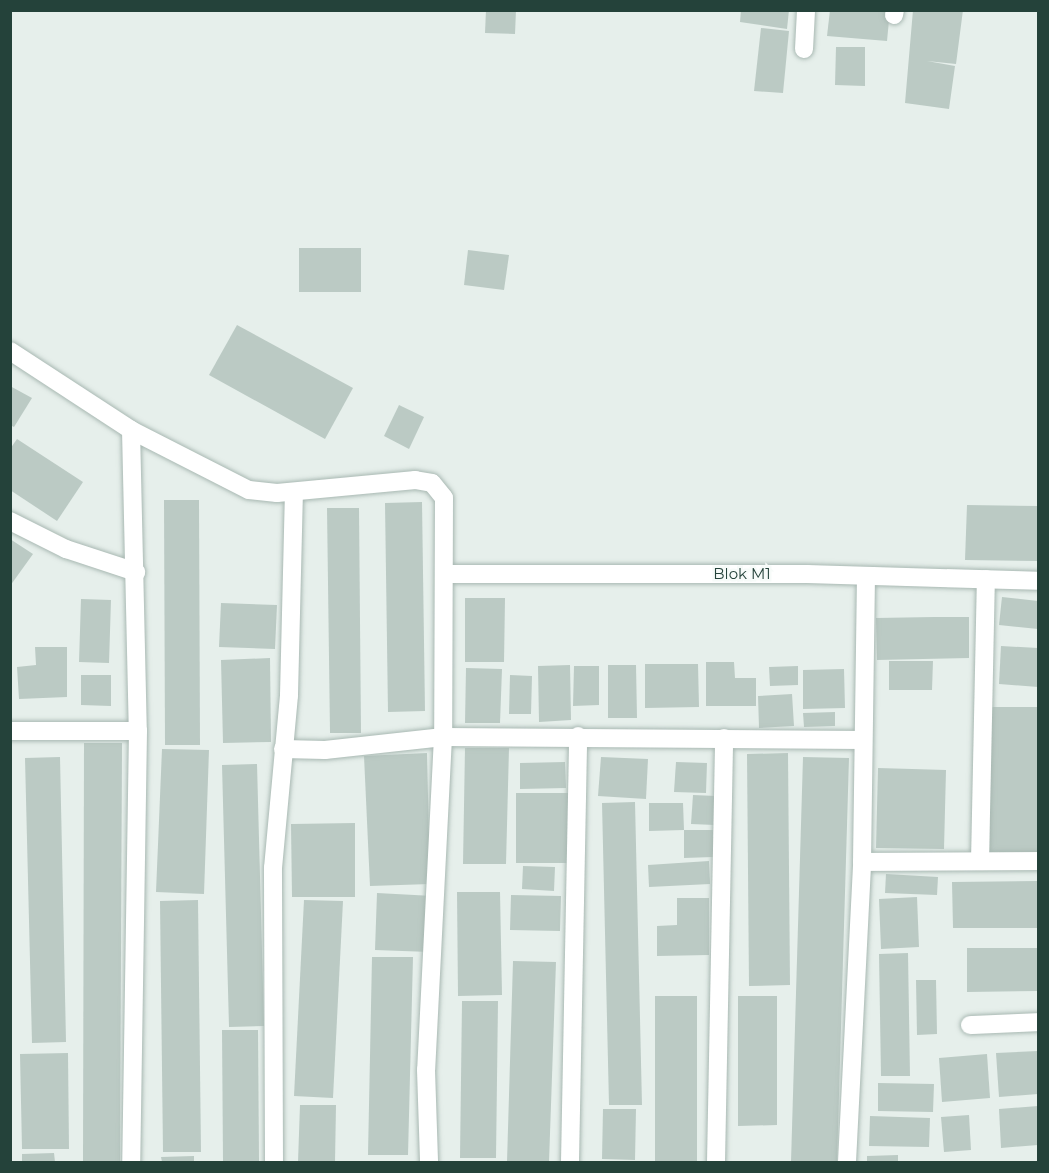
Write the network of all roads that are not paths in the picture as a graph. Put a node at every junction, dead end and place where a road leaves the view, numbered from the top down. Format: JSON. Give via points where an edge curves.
{"nodes":[{"id":1,"x":806,"y":10,"type":"edge"},
{"id":2,"x":804,"y":49,"type":"dead end"},
{"id":3,"x":10,"y":351,"type":"edge"},
{"id":4,"x":131,"y":430,"type":"junction"},
{"id":5,"x":294,"y":492,"type":"junction"},
{"id":6,"x":10,"y":521,"type":"edge"},
{"id":7,"x":136,"y":572,"type":"junction"},
{"id":8,"x":445,"y":574,"type":"junction"},
{"id":9,"x":866,"y":576,"type":"junction"},
{"id":10,"x":986,"y":579,"type":"junction"},
{"id":11,"x":1038,"y":581,"type":"edge"},
{"id":12,"x":10,"y":731,"type":"edge"},
{"id":13,"x":138,"y":731,"type":"junction"},
{"id":14,"x":578,"y":736,"type":"junction"},
{"id":15,"x":443,"y":737,"type":"junction"},
{"id":16,"x":724,"y":738,"type":"junction"},
{"id":17,"x":863,"y":741,"type":"junction"},
{"id":18,"x":283,"y":749,"type":"junction"},
{"id":19,"x":980,"y":861,"type":"junction"},
{"id":20,"x":1038,"y":861,"type":"edge"},
{"id":21,"x":862,"y":862,"type":"junction"},
{"id":22,"x":1038,"y":1022,"type":"edge"},
{"id":23,"x":970,"y":1025,"type":"dead end"},
{"id":24,"x":131,"y":1162,"type":"edge"},
{"id":25,"x":274,"y":1162,"type":"edge"},
{"id":26,"x":429,"y":1162,"type":"edge"},
{"id":27,"x":570,"y":1162,"type":"edge"},
{"id":28,"x":716,"y":1162,"type":"edge"},
{"id":29,"x":847,"y":1162,"type":"edge"}],
"edges":[{"from":1,"to":2,"type":"street"},
{"from":3,"to":4,"type":"street"},
{"from":4,"to":5,"type":"street","via":[[230,483]]},
{"from":4,"to":7,"type":"street"},
{"from":5,"to":8,"type":"street","via":[[387,479],[432,483],[444,498]]},
{"from":5,"to":18,"type":"street"},
{"from":6,"to":7,"type":"street","via":[[66,549]]},
{"from":7,"to":13,"type":"street"},
{"from":8,"to":9,"type":"street","name":"Blok M1"},
{"from":8,"to":15,"type":"street"},
{"from":9,"to":10,"type":"street","name":"Blok M1"},
{"from":9,"to":17,"type":"street"},
{"from":10,"to":11,"type":"street","name":"Blok M1"},
{"from":10,"to":19,"type":"street"},
{"from":12,"to":13,"type":"street"},
{"from":13,"to":24,"type":"street"},
{"from":14,"to":15,"type":"street"},
{"from":14,"to":16,"type":"street"},
{"from":14,"to":27,"type":"street"},
{"from":15,"to":18,"type":"street","via":[[325,750]]},
{"from":15,"to":26,"type":"street","via":[[426,1070]]},
{"from":16,"to":17,"type":"street"},
{"from":16,"to":28,"type":"street"},
{"from":17,"to":21,"type":"street"},
{"from":18,"to":25,"type":"street","via":[[273,868]]},
{"from":19,"to":20,"type":"street"},
{"from":19,"to":21,"type":"street"},
{"from":21,"to":29,"type":"street"},
{"from":22,"to":23,"type":"street"}]}
